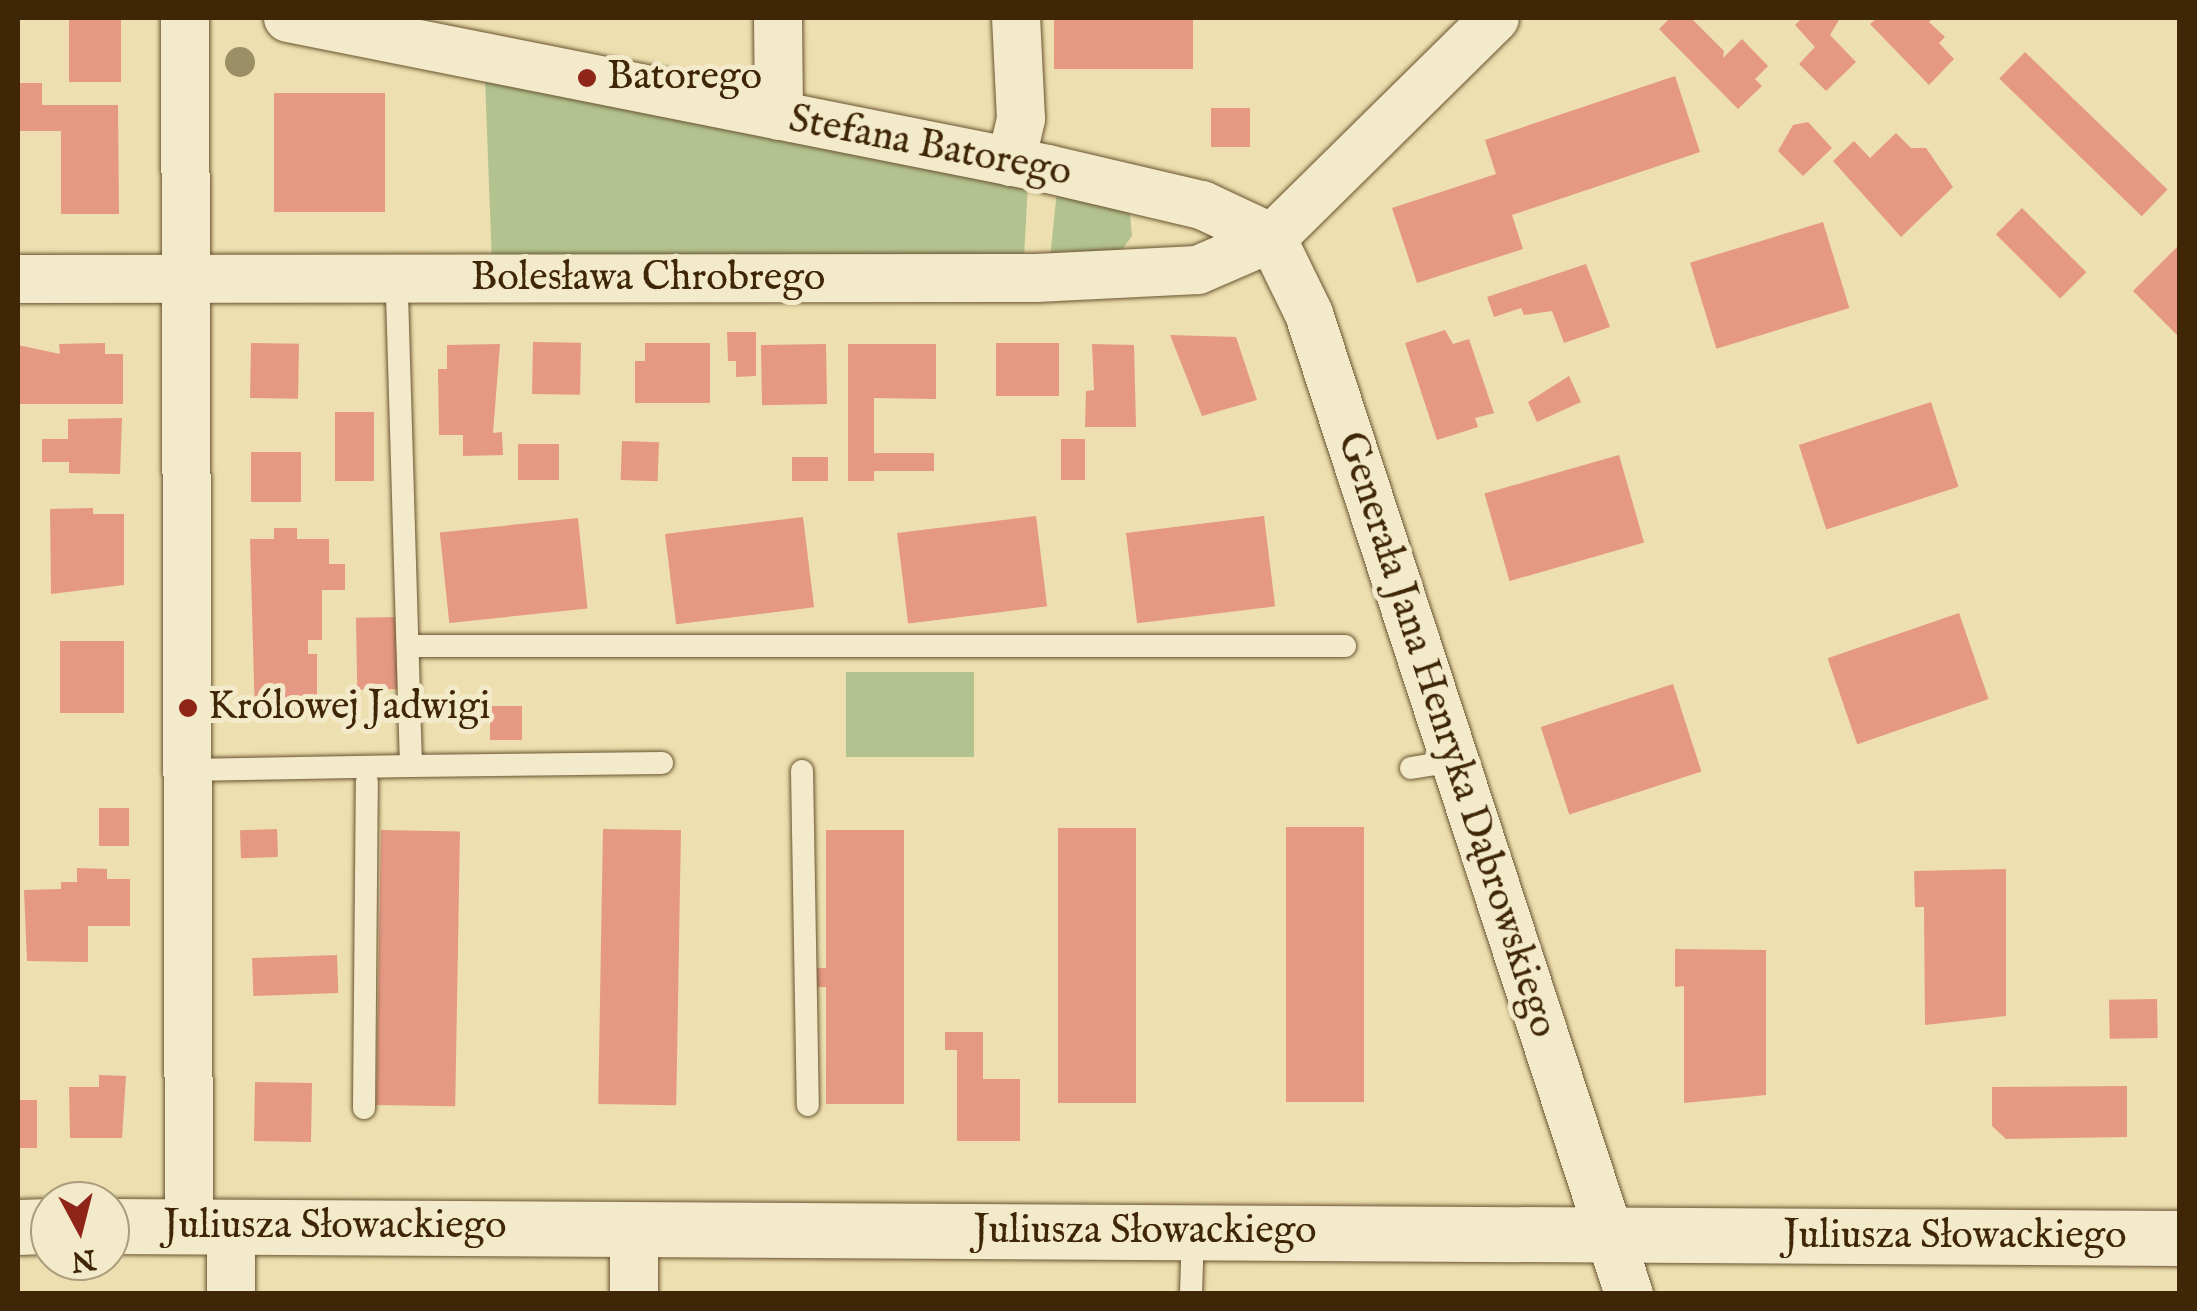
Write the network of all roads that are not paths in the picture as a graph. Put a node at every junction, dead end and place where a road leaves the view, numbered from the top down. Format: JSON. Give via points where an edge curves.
{"nodes":[{"id":1,"x":184,"y":18,"type":"edge"},
{"id":2,"x":288,"y":18,"type":"edge"},
{"id":3,"x":778,"y":18,"type":"edge"},
{"id":4,"x":1016,"y":18,"type":"edge"},
{"id":5,"x":1494,"y":18,"type":"edge"},
{"id":6,"x":779,"y":116,"type":"junction"},
{"id":7,"x":1011,"y":162,"type":"junction"},
{"id":8,"x":1272,"y":238,"type":"junction"},
{"id":9,"x":18,"y":279,"type":"edge"},
{"id":10,"x":184,"y":280,"type":"junction"},
{"id":11,"x":397,"y":280,"type":"junction"},
{"id":12,"x":408,"y":646,"type":"junction"},
{"id":13,"x":1345,"y":646,"type":"dead end"},
{"id":14,"x":662,"y":763,"type":"dead end"},
{"id":15,"x":412,"y":766,"type":"junction"},
{"id":16,"x":188,"y":770,"type":"junction"},
{"id":17,"x":802,"y":771,"type":"dead end"},
{"id":18,"x":367,"y":782,"type":"dead end"},
{"id":19,"x":808,"y":1105,"type":"dead end"},
{"id":20,"x":364,"y":1108,"type":"dead end"},
{"id":21,"x":130,"y":1226,"type":"edge"},
{"id":22,"x":210,"y":1226,"type":"junction"},
{"id":23,"x":634,"y":1230,"type":"junction"},
{"id":24,"x":1194,"y":1231,"type":"junction"},
{"id":25,"x":1611,"y":1236,"type":"junction"},
{"id":26,"x":2180,"y":1238,"type":"edge"},
{"id":27,"x":231,"y":1294,"type":"edge"},
{"id":28,"x":634,"y":1294,"type":"edge"},
{"id":29,"x":1191,"y":1294,"type":"edge"},
{"id":30,"x":1629,"y":1294,"type":"edge"}],
"edges":[{"from":1,"to":10,"type":"street"},
{"from":2,"to":6,"type":"street","name":"Stefana Batorego"},
{"from":3,"to":6,"type":"street"},
{"from":4,"to":7,"type":"street","via":[[1021,119]]},
{"from":5,"to":8,"type":"street"},
{"from":6,"to":7,"type":"street","name":"Stefana Batorego"},
{"from":7,"to":8,"type":"street","name":"Stefana Batorego","via":[[1202,205]]},
{"from":8,"to":11,"type":"street","name":"Bolesława Chrobrego","via":[[1198,270],[1054,278]]},
{"from":8,"to":25,"type":"street","name":"Generała Jana Henryka Dąbrowskiego","via":[[1309,314],[1432,764]]},
{"from":9,"to":10,"type":"street","name":"Bolesława Chrobrego"},
{"from":10,"to":11,"type":"street","name":"Bolesława Chrobrego"},
{"from":10,"to":16,"type":"street"},
{"from":11,"to":12,"type":"lane"},
{"from":12,"to":13,"type":"lane"},
{"from":12,"to":15,"type":"lane"},
{"from":14,"to":15,"type":"lane"},
{"from":15,"to":16,"type":"lane"},
{"from":16,"to":22,"type":"street"},
{"from":17,"to":19,"type":"lane"},
{"from":18,"to":20,"type":"lane"},
{"from":21,"to":22,"type":"street","name":"Juliusza Słowackiego"},
{"from":22,"to":23,"type":"street","name":"Juliusza Słowackiego"},
{"from":22,"to":27,"type":"street"},
{"from":23,"to":24,"type":"street","name":"Juliusza Słowackiego"},
{"from":23,"to":28,"type":"street"},
{"from":24,"to":25,"type":"street","name":"Juliusza Słowackiego"},
{"from":24,"to":29,"type":"lane"},
{"from":25,"to":26,"type":"street","name":"Juliusza Słowackiego"},
{"from":25,"to":30,"type":"street","name":"Generała Jana Henryka Dąbrowskiego"}]}
